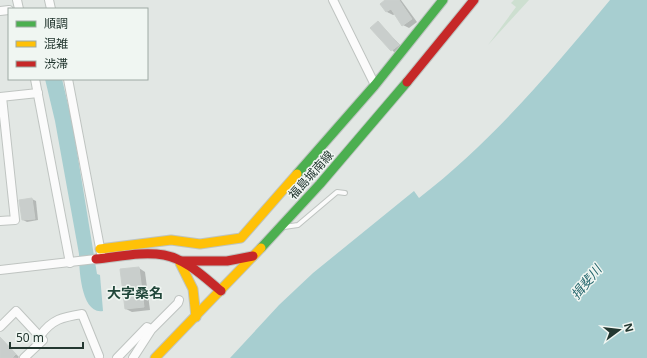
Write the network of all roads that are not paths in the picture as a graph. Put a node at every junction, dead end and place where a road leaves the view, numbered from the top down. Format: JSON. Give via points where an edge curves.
{"nodes":[{"id":1,"x":333,"y":0,"type":"edge"},
{"id":2,"x":443,"y":0,"type":"edge"},
{"id":3,"x":474,"y":0,"type":"edge"},
{"id":4,"x":35,"y":80,"type":"edge"},
{"id":5,"x":68,"y":80,"type":"edge"},
{"id":6,"x":375,"y":85,"type":"junction"},
{"id":7,"x":38,"y":93,"type":"junction"},
{"id":8,"x":1,"y":97,"type":"edge"},
{"id":9,"x":345,"y":193,"type":"dead end"},
{"id":10,"x":0,"y":221,"type":"edge"},
{"id":11,"x":280,"y":228,"type":"junction"},
{"id":12,"x":100,"y":249,"type":"junction"},
{"id":13,"x":255,"y":256,"type":"junction"},
{"id":14,"x":99,"y":259,"type":"junction"},
{"id":15,"x":179,"y":261,"type":"junction"},
{"id":16,"x":70,"y":263,"type":"junction"},
{"id":17,"x":0,"y":270,"type":"edge"},
{"id":18,"x":221,"y":291,"type":"junction"},
{"id":19,"x":179,"y":300,"type":"dead end"},
{"id":20,"x":196,"y":317,"type":"junction"},
{"id":21,"x":0,"y":327,"type":"edge"},
{"id":22,"x":151,"y":330,"type":"junction"},
{"id":23,"x":40,"y":336,"type":"junction"},
{"id":24,"x":98,"y":357,"type":"edge"},
{"id":25,"x":24,"y":358,"type":"edge"},
{"id":26,"x":117,"y":358,"type":"edge"},
{"id":27,"x":133,"y":358,"type":"edge"},
{"id":28,"x":155,"y":358,"type":"edge"}],
"edges":[{"from":1,"to":6,"type":"street"},
{"from":2,"to":6,"type":"street"},
{"from":3,"to":11,"type":"street","name":"福島城南線","via":[[359,140]]},
{"from":4,"to":7,"type":"street"},
{"from":5,"to":12,"type":"street"},
{"from":6,"to":12,"type":"street","via":[[241,238],[200,244],[170,240]]},
{"from":7,"to":8,"type":"street"},
{"from":7,"to":16,"type":"street"},
{"from":8,"to":10,"type":"street","via":[[15,220]]},
{"from":9,"to":11,"type":"lane","via":[[337,192],[298,225]]},
{"from":11,"to":13,"type":"street","name":"福島城南線"},
{"from":12,"to":14,"type":"street"},
{"from":13,"to":15,"type":"street","via":[[230,262]]},
{"from":13,"to":18,"type":"street","name":"福島城南線"},
{"from":14,"to":15,"type":"street","via":[[144,254],[164,255]]},
{"from":14,"to":16,"type":"street"},
{"from":15,"to":18,"type":"street"},
{"from":15,"to":20,"type":"street","via":[[192,285],[197,303]]},
{"from":16,"to":17,"type":"street"},
{"from":18,"to":20,"type":"street","name":"福島城南線"},
{"from":19,"to":22,"type":"street"},
{"from":20,"to":28,"type":"street","name":"福島城南線"},
{"from":21,"to":23,"type":"street","via":[[16,311]]},
{"from":22,"to":26,"type":"street","via":[[147,327]]},
{"from":22,"to":27,"type":"street"},
{"from":23,"to":24,"type":"street","via":[[60,318],[82,314]]},
{"from":23,"to":25,"type":"street","via":[[43,340]]}]}
